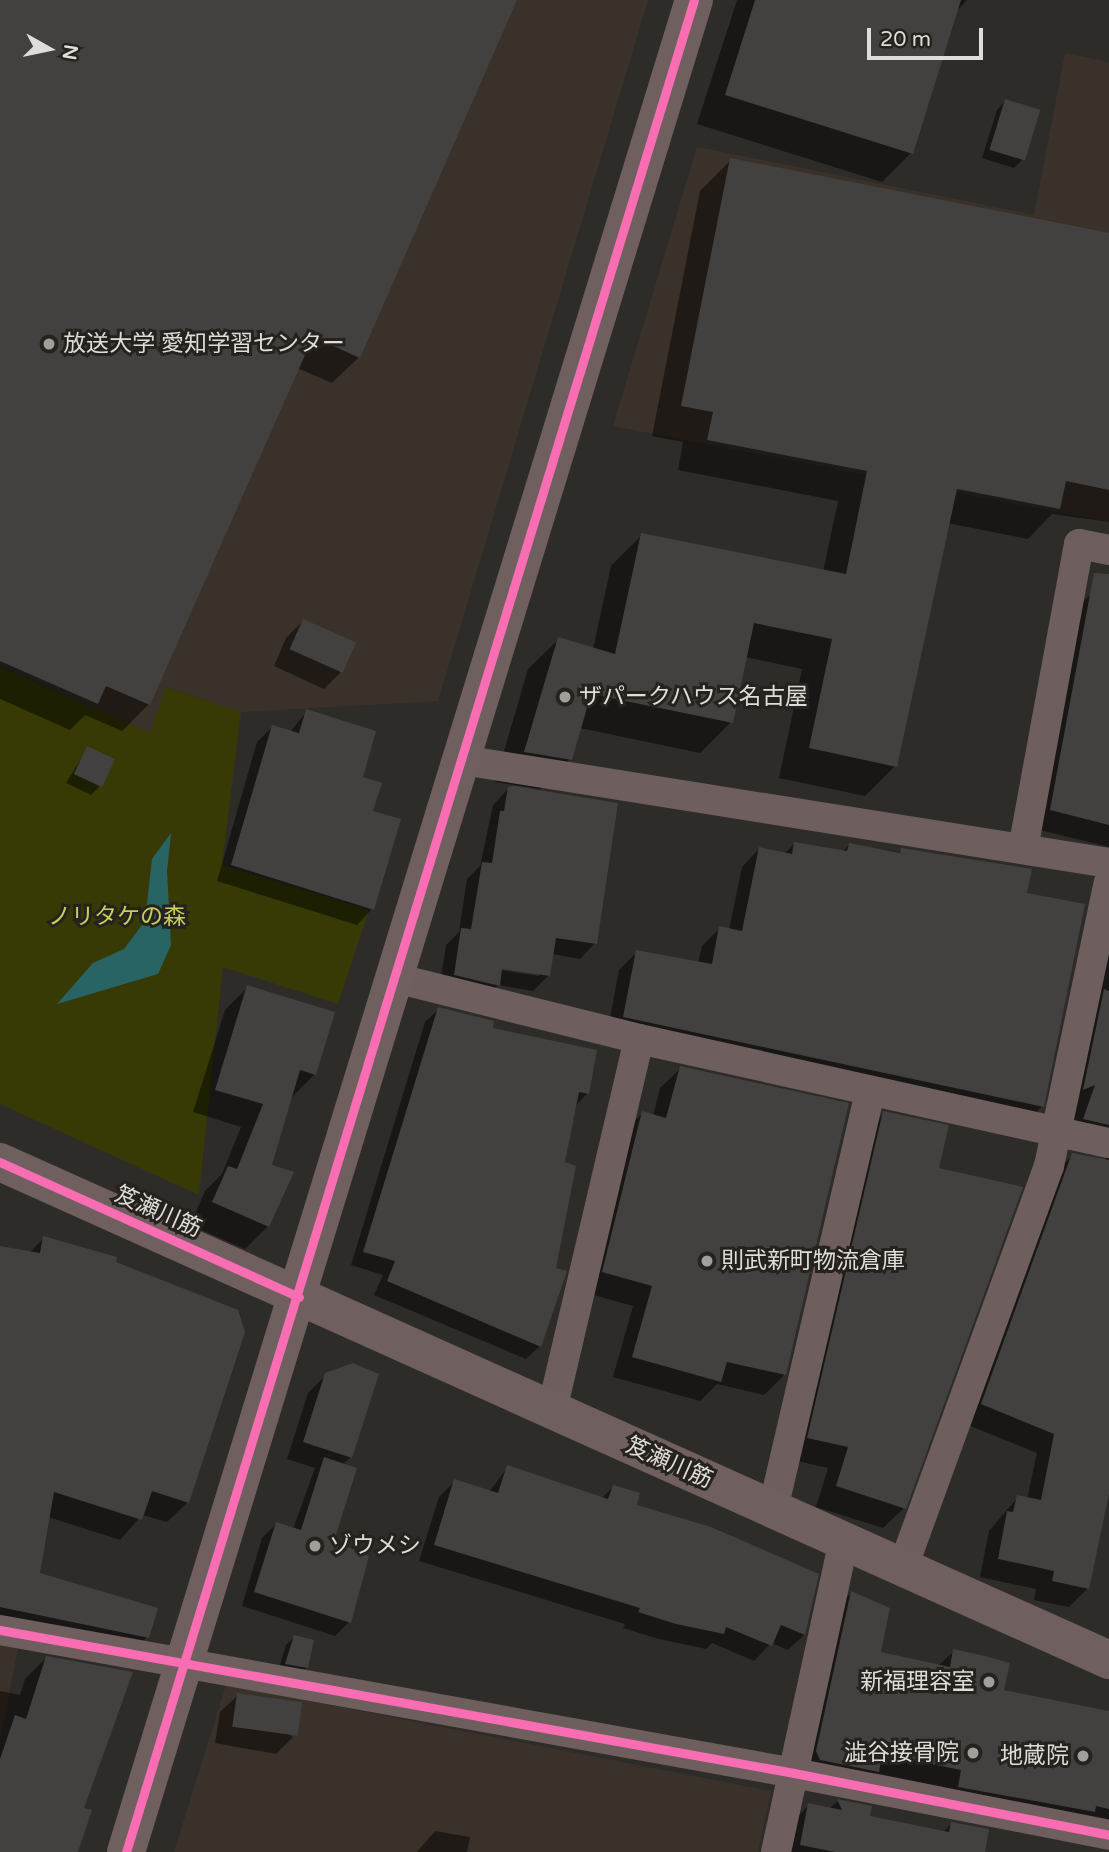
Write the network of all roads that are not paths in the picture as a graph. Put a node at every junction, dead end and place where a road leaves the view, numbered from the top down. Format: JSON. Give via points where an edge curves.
{"nodes":[{"id":1,"x":694,"y":0,"type":"edge"},
{"id":2,"x":1109,"y":550,"type":"edge"},
{"id":3,"x":462,"y":760,"type":"junction"},
{"id":4,"x":1023,"y":849,"type":"junction"},
{"id":5,"x":1109,"y":863,"type":"edge"},
{"id":6,"x":1109,"y":882,"type":"edge"},
{"id":7,"x":395,"y":978,"type":"junction"},
{"id":8,"x":639,"y":1039,"type":"junction"},
{"id":9,"x":870,"y":1091,"type":"junction"},
{"id":10,"x":1056,"y":1133,"type":"junction"},
{"id":11,"x":1109,"y":1143,"type":"edge"},
{"id":12,"x":0,"y":1162,"type":"edge"},
{"id":13,"x":299,"y":1297,"type":"junction"},
{"id":14,"x":552,"y":1410,"type":"junction"},
{"id":15,"x":773,"y":1509,"type":"junction"},
{"id":16,"x":844,"y":1541,"type":"junction"},
{"id":17,"x":903,"y":1567,"type":"junction"},
{"id":18,"x":0,"y":1630,"type":"edge"},
{"id":19,"x":1108,"y":1657,"type":"edge"},
{"id":20,"x":185,"y":1664,"type":"junction"},
{"id":21,"x":794,"y":1773,"type":"junction"},
{"id":22,"x":1109,"y":1835,"type":"edge"},
{"id":23,"x":126,"y":1852,"type":"edge"},
{"id":24,"x":776,"y":1852,"type":"edge"}],
"edges":[{"from":1,"to":3,"type":"street"},
{"from":2,"to":4,"type":"street","via":[[1079,544]]},
{"from":3,"to":4,"type":"street"},
{"from":3,"to":7,"type":"street"},
{"from":4,"to":5,"type":"street"},
{"from":6,"to":10,"type":"street"},
{"from":7,"to":8,"type":"street"},
{"from":7,"to":13,"type":"street"},
{"from":8,"to":9,"type":"street"},
{"from":8,"to":14,"type":"street"},
{"from":9,"to":10,"type":"street"},
{"from":9,"to":15,"type":"street"},
{"from":10,"to":11,"type":"street"},
{"from":10,"to":17,"type":"street","via":[[1049,1166]]},
{"from":12,"to":13,"type":"street","name":"笈瀬川筋"},
{"from":13,"to":14,"type":"street","name":"笈瀬川筋"},
{"from":13,"to":20,"type":"street"},
{"from":14,"to":15,"type":"street","name":"笈瀬川筋"},
{"from":15,"to":16,"type":"street","name":"笈瀬川筋"},
{"from":16,"to":17,"type":"street","name":"笈瀬川筋"},
{"from":16,"to":21,"type":"street"},
{"from":17,"to":19,"type":"street","name":"笈瀬川筋"},
{"from":18,"to":20,"type":"street"},
{"from":20,"to":21,"type":"street"},
{"from":20,"to":23,"type":"street"},
{"from":21,"to":22,"type":"street"},
{"from":21,"to":24,"type":"street"}]}
